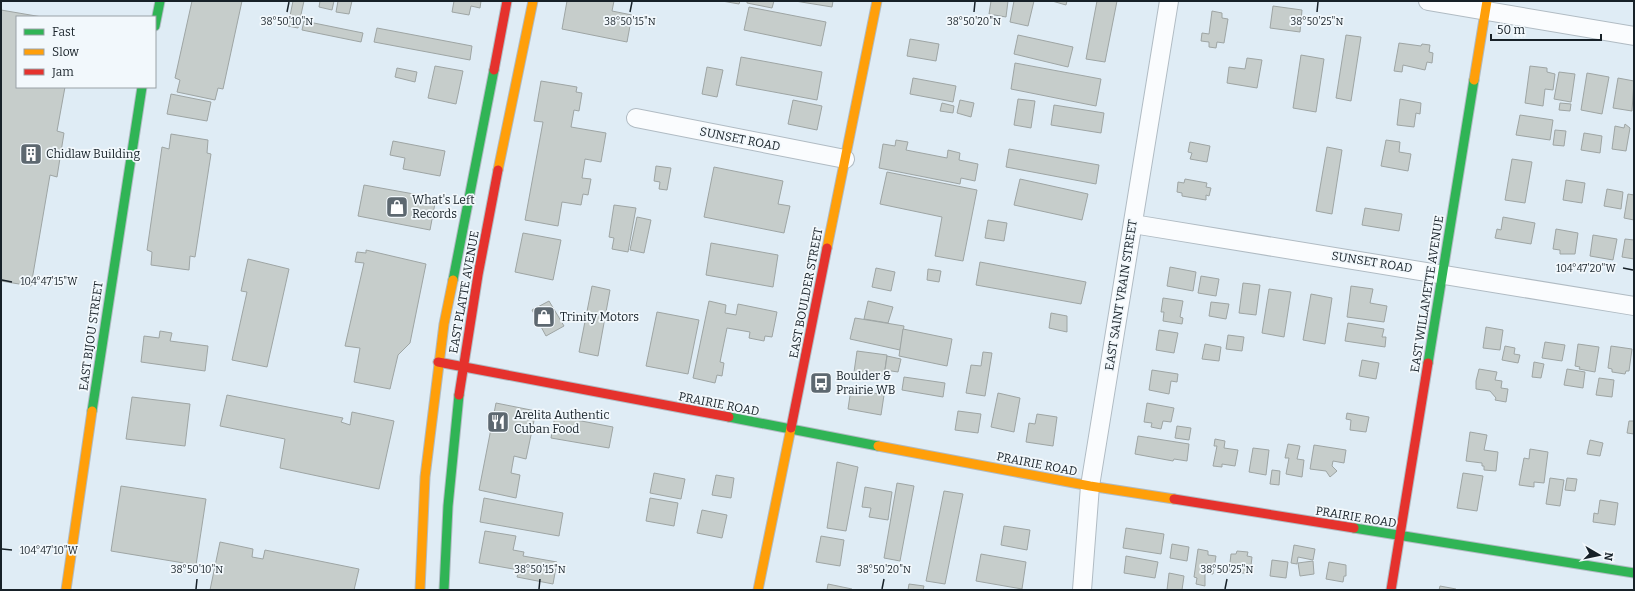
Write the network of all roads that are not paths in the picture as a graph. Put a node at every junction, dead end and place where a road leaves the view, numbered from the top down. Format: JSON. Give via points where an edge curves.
{"nodes":[{"id":1,"x":160,"y":1,"type":"edge"},
{"id":2,"x":507,"y":1,"type":"edge"},
{"id":3,"x":533,"y":1,"type":"edge"},
{"id":4,"x":877,"y":1,"type":"edge"},
{"id":5,"x":1169,"y":1,"type":"edge"},
{"id":6,"x":1428,"y":1,"type":"edge"},
{"id":7,"x":1486,"y":6,"type":"edge"},
{"id":8,"x":156,"y":21,"type":"edge"},
{"id":9,"x":1634,"y":36,"type":"edge"},
{"id":10,"x":142,"y":88,"type":"edge"},
{"id":11,"x":636,"y":118,"type":"dead end"},
{"id":12,"x":845,"y":159,"type":"junction"},
{"id":13,"x":1133,"y":224,"type":"junction"},
{"id":14,"x":1443,"y":273,"type":"junction"},
{"id":15,"x":1634,"y":306,"type":"edge"},
{"id":16,"x":438,"y":362,"type":"junction"},
{"id":17,"x":463,"y":367,"type":"junction"},
{"id":18,"x":790,"y":429,"type":"junction"},
{"id":19,"x":1090,"y":486,"type":"junction"},
{"id":20,"x":1399,"y":536,"type":"junction"},
{"id":21,"x":1634,"y":573,"type":"edge"},
{"id":22,"x":66,"y":590,"type":"edge"},
{"id":23,"x":420,"y":590,"type":"edge"},
{"id":24,"x":444,"y":590,"type":"edge"},
{"id":25,"x":758,"y":590,"type":"edge"},
{"id":26,"x":1082,"y":590,"type":"edge"},
{"id":27,"x":1391,"y":590,"type":"edge"}],
"edges":[{"from":1,"to":8,"type":"street"},
{"from":2,"to":16,"type":"street","name":"EAST PLATTE AVENUE"},
{"from":3,"to":17,"type":"street","name":"EAST PLATTE AVENUE"},
{"from":4,"to":12,"type":"street","name":"EAST BOULDER STREET"},
{"from":5,"to":13,"type":"street","name":"EAST SAINT VRAIN STREET"},
{"from":6,"to":7,"type":"street"},
{"from":7,"to":9,"type":"street"},
{"from":7,"to":14,"type":"street","name":"EAST WILLAMETTE AVENUE"},
{"from":10,"to":22,"type":"street","name":"EAST BIJOU STREET"},
{"from":11,"to":12,"type":"street","name":"SUNSET ROAD"},
{"from":12,"to":18,"type":"street","name":"EAST BOULDER STREET"},
{"from":13,"to":14,"type":"street","name":"SUNSET ROAD"},
{"from":13,"to":19,"type":"street","name":"EAST SAINT VRAIN STREET"},
{"from":14,"to":15,"type":"street","name":"SUNSET ROAD"},
{"from":14,"to":20,"type":"street","name":"EAST WILLAMETTE AVENUE"},
{"from":16,"to":17,"type":"street","name":"PRAIRIE ROAD"},
{"from":16,"to":23,"type":"street","name":"EAST PLATTE AVENUE","via":[[425,477]]},
{"from":17,"to":18,"type":"street","name":"PRAIRIE ROAD"},
{"from":17,"to":24,"type":"street","name":"EAST PLATTE AVENUE","via":[[450,487]]},
{"from":18,"to":19,"type":"street","name":"PRAIRIE ROAD"},
{"from":18,"to":25,"type":"street","name":"EAST BOULDER STREET"},
{"from":19,"to":20,"type":"street","name":"PRAIRIE ROAD"},
{"from":19,"to":26,"type":"street","name":"EAST SAINT VRAIN STREET"},
{"from":20,"to":21,"type":"street","name":"PRAIRIE ROAD"},
{"from":20,"to":27,"type":"street","name":"EAST WILLAMETTE AVENUE"}]}
